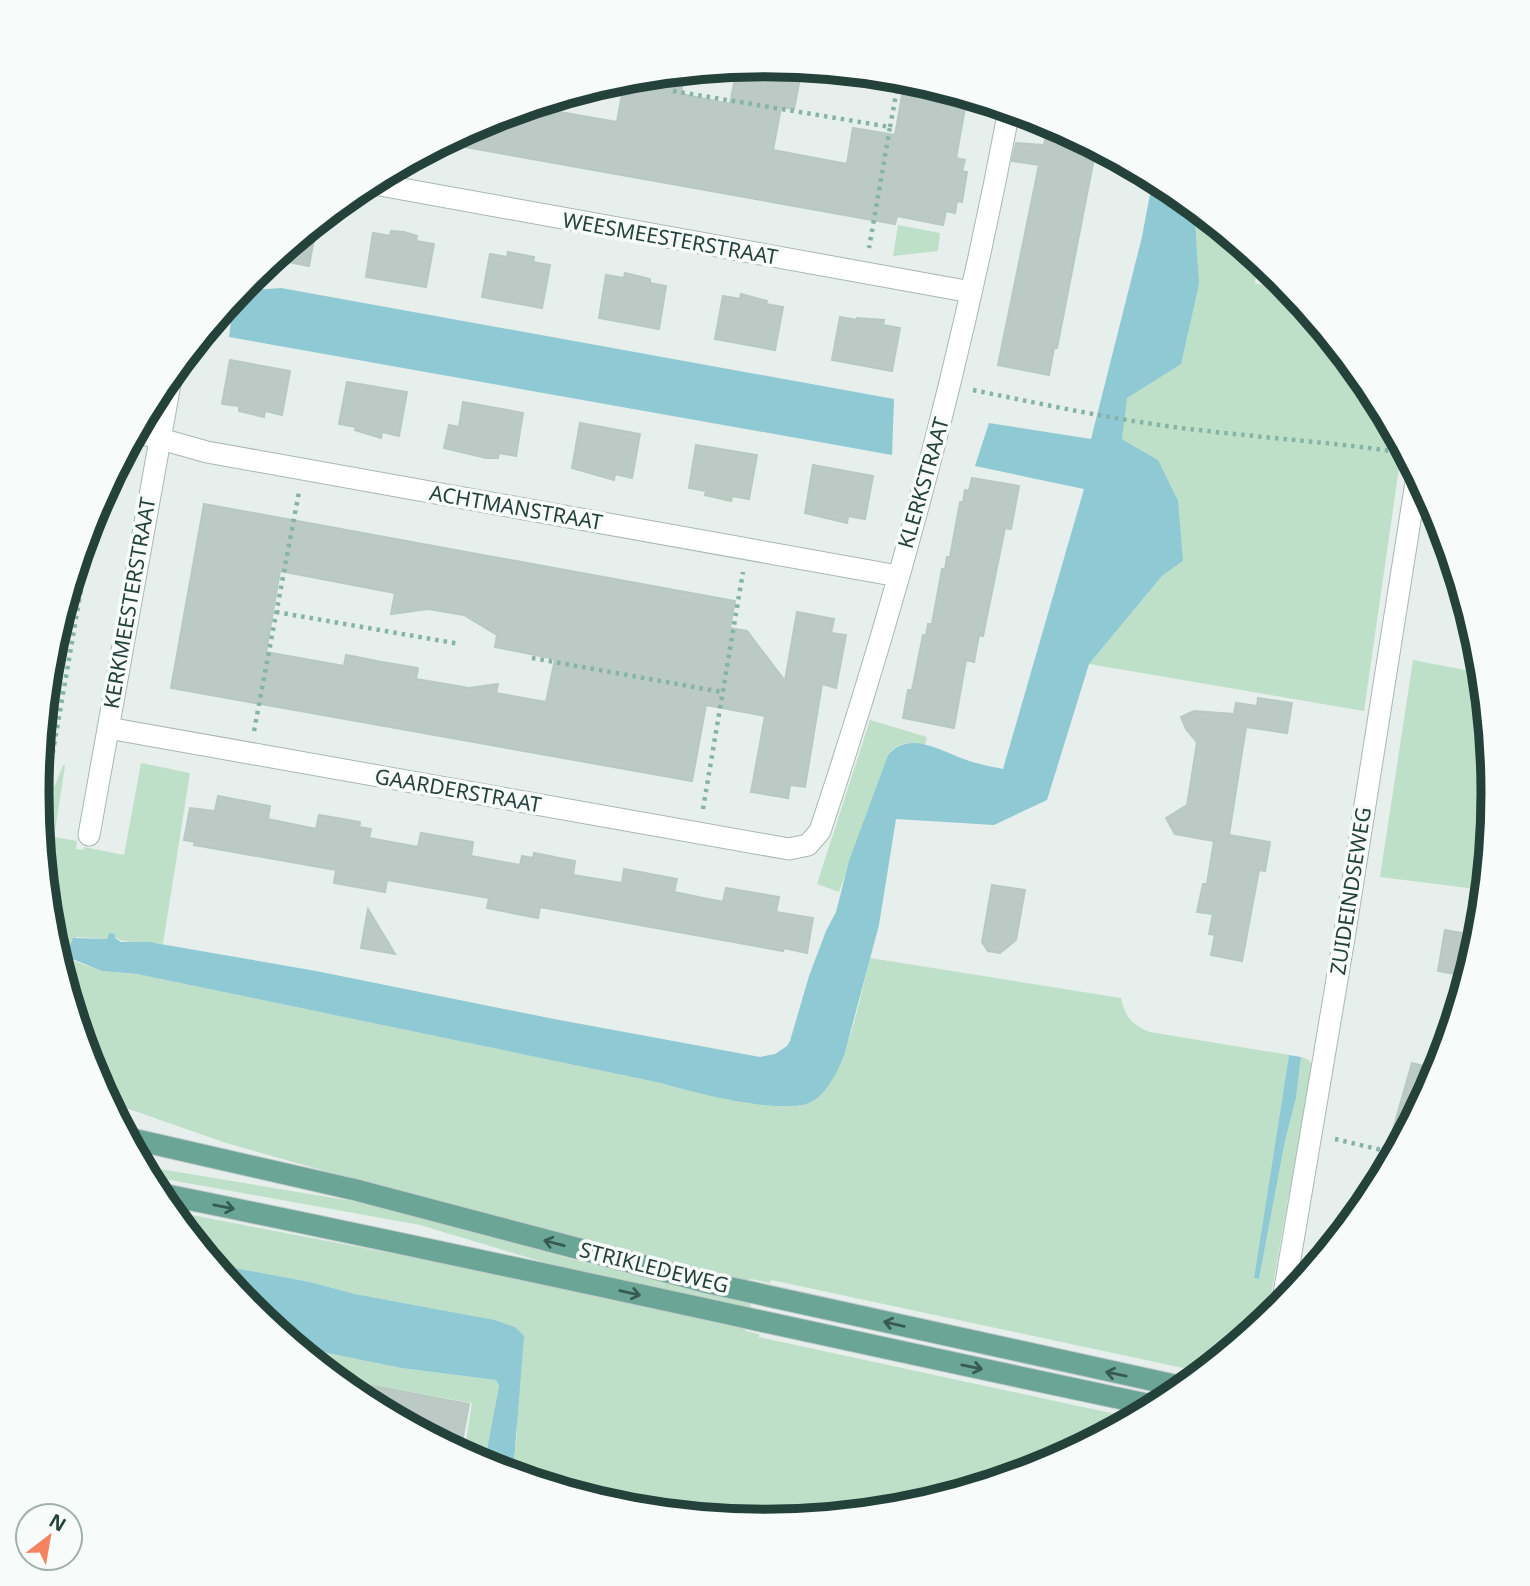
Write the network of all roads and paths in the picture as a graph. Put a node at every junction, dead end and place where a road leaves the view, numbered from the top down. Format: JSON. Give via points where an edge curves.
{"nodes":[{"id":1,"x":673,"y":90,"type":"dead end"},
{"id":2,"x":897,"y":90,"type":"edge"},
{"id":3,"x":1007,"y":120,"type":"edge"},
{"id":4,"x":890,"y":127,"type":"junction"},
{"id":5,"x":386,"y":186,"type":"edge"},
{"id":6,"x":864,"y":273,"type":"junction"},
{"id":7,"x":971,"y":292,"type":"junction"},
{"id":8,"x":951,"y":386,"type":"junction"},
{"id":9,"x":167,"y":400,"type":"edge"},
{"id":10,"x":145,"y":435,"type":"edge"},
{"id":11,"x":159,"y":439,"type":"junction"},
{"id":12,"x":1394,"y":451,"type":"edge"},
{"id":13,"x":303,"y":470,"type":"junction"},
{"id":14,"x":1415,"y":493,"type":"edge"},
{"id":15,"x":747,"y":549,"type":"junction"},
{"id":16,"x":84,"y":573,"type":"edge"},
{"id":17,"x":898,"y":576,"type":"junction"},
{"id":18,"x":276,"y":612,"type":"junction"},
{"id":19,"x":460,"y":644,"type":"dead end"},
{"id":20,"x":533,"y":658,"type":"dead end"},
{"id":21,"x":722,"y":692,"type":"junction"},
{"id":22,"x":108,"y":728,"type":"junction"},
{"id":23,"x":250,"y":753,"type":"junction"},
{"id":24,"x":50,"y":769,"type":"edge"},
{"id":25,"x":699,"y":834,"type":"junction"},
{"id":26,"x":89,"y":835,"type":"dead end"},
{"id":27,"x":808,"y":845,"type":"joint"},
{"id":28,"x":1310,"y":1134,"type":"junction"},
{"id":29,"x":139,"y":1141,"type":"edge"},
{"id":30,"x":1385,"y":1151,"type":"edge"},
{"id":31,"x":174,"y":1196,"type":"edge"},
{"id":32,"x":1286,"y":1283,"type":"edge"},
{"id":33,"x":1169,"y":1384,"type":"edge"},
{"id":34,"x":1140,"y":1403,"type":"edge"}],
"edges":[{"from":1,"to":4,"type":"path"},
{"from":2,"to":4,"type":"path"},
{"from":3,"to":7,"type":"street","name":"KLERKSTRAAT"},
{"from":4,"to":6,"type":"path"},
{"from":5,"to":6,"type":"street","name":"WEESMEESTERSTRAAT"},
{"from":6,"to":7,"type":"street","name":"WEESMEESTERSTRAAT"},
{"from":7,"to":8,"type":"street","name":"KLERKSTRAAT"},
{"from":8,"to":12,"type":"path","via":[[1138,422]]},
{"from":8,"to":17,"type":"street","name":"KLERKSTRAAT"},
{"from":9,"to":11,"type":"street","name":"KERKMEESTERSTRAAT"},
{"from":10,"to":11,"type":"street","name":"ACHTMANSTRAAT"},
{"from":11,"to":13,"type":"street","name":"ACHTMANSTRAAT"},
{"from":11,"to":22,"type":"street","name":"KERKMEESTERSTRAAT"},
{"from":13,"to":15,"type":"street","name":"ACHTMANSTRAAT"},
{"from":13,"to":18,"type":"path"},
{"from":14,"to":28,"type":"street","name":"ZUIDEINDSEWEG"},
{"from":15,"to":17,"type":"street","name":"ACHTMANSTRAAT"},
{"from":15,"to":21,"type":"path"},
{"from":16,"to":24,"type":"path"},
{"from":17,"to":27,"type":"street","name":"KLERKSTRAAT","via":[[859,715],[820,831]]},
{"from":18,"to":19,"type":"path"},
{"from":18,"to":23,"type":"path"},
{"from":20,"to":21,"type":"path"},
{"from":21,"to":25,"type":"path"},
{"from":22,"to":23,"type":"street","name":"GAARDERSTRAAT"},
{"from":22,"to":26,"type":"street","name":"KERKMEESTERSTRAAT"},
{"from":23,"to":25,"type":"street","name":"GAARDERSTRAAT"},
{"from":25,"to":27,"type":"street","name":"GAARDERSTRAAT","via":[[789,849]]},
{"from":28,"to":30,"type":"path"},
{"from":28,"to":32,"type":"street","name":"ZUIDEINDSEWEG"},
{"from":33,"to":29,"type":"main road","name":"STRIKLEDEWEG","one_way":true,"via":[[709,1283],[356,1190]]},
{"from":31,"to":34,"type":"main road","name":"STRIKLEDEWEG","one_way":true}]}
